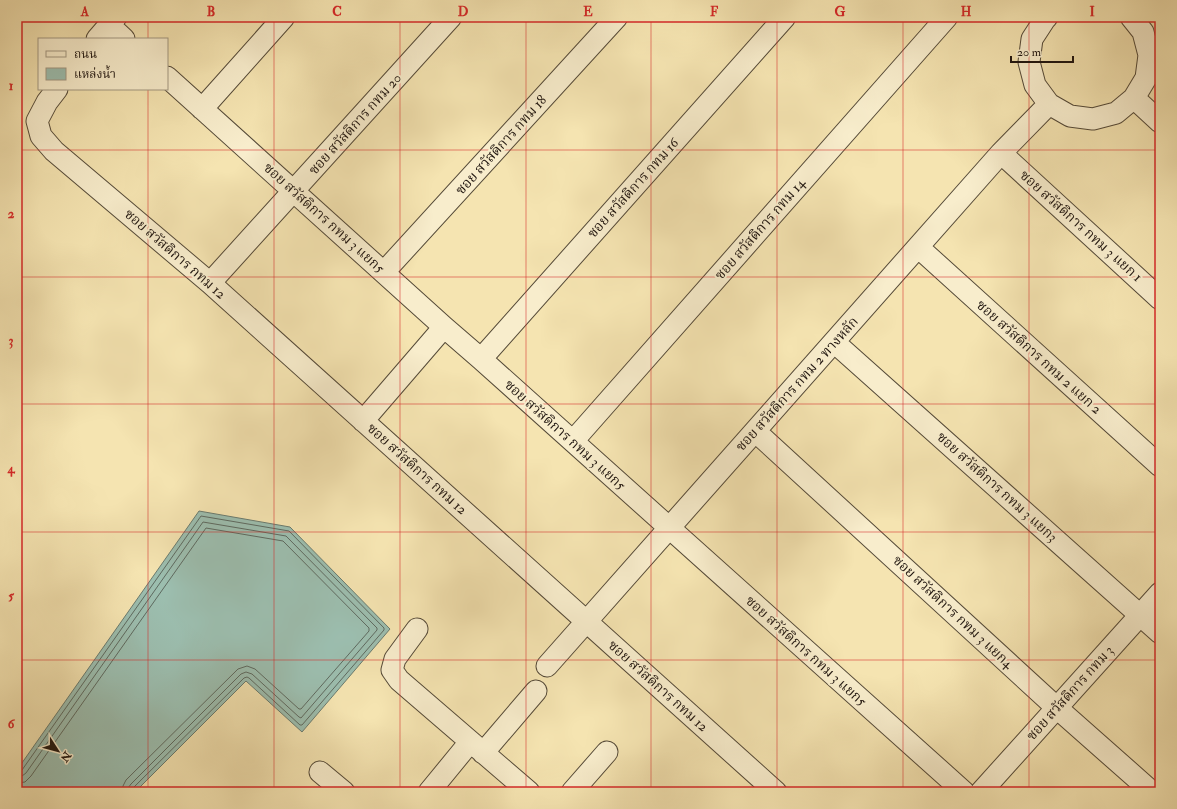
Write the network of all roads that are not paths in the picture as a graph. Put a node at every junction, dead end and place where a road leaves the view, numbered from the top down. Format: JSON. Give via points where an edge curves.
{"nodes":[{"id":1,"x":284,"y":17,"type":"edge"},
{"id":2,"x":451,"y":17,"type":"edge"},
{"id":3,"x":617,"y":17,"type":"edge"},
{"id":4,"x":785,"y":17,"type":"edge"},
{"id":5,"x":947,"y":17,"type":"edge"},
{"id":6,"x":1132,"y":17,"type":"edge"},
{"id":7,"x":1045,"y":18,"type":"edge"},
{"id":8,"x":107,"y":27,"type":"edge"},
{"id":9,"x":123,"y":38,"type":"edge"},
{"id":10,"x":168,"y":78,"type":"edge"},
{"id":11,"x":56,"y":90,"type":"edge"},
{"id":12,"x":1134,"y":98,"type":"junction"},
{"id":13,"x":1049,"y":104,"type":"junction"},
{"id":14,"x":202,"y":109,"type":"junction"},
{"id":15,"x":1160,"y":122,"type":"edge"},
{"id":16,"x":1001,"y":153,"type":"junction"},
{"id":17,"x":294,"y":191,"type":"junction"},
{"id":18,"x":918,"y":247,"type":"junction"},
{"id":19,"x":384,"y":272,"type":"junction"},
{"id":20,"x":210,"y":283,"type":"junction"},
{"id":21,"x":1160,"y":299,"type":"edge"},
{"id":22,"x":444,"y":327,"type":"junction"},
{"id":23,"x":834,"y":342,"type":"junction"},
{"id":24,"x":481,"y":359,"type":"junction"},
{"id":25,"x":363,"y":421,"type":"junction"},
{"id":26,"x":755,"y":431,"type":"junction"},
{"id":27,"x":573,"y":441,"type":"junction"},
{"id":28,"x":1160,"y":466,"type":"edge"},
{"id":29,"x":669,"y":528,"type":"junction"},
{"id":30,"x":1160,"y":593,"type":"edge"},
{"id":31,"x":1140,"y":615,"type":"junction"},
{"id":32,"x":586,"y":622,"type":"junction"},
{"id":33,"x":417,"y":629,"type":"dead end"},
{"id":34,"x":1160,"y":633,"type":"edge"},
{"id":35,"x":546,"y":666,"type":"dead end"},
{"id":36,"x":536,"y":691,"type":"dead end"},
{"id":37,"x":1056,"y":708,"type":"junction"},
{"id":38,"x":477,"y":747,"type":"junction"},
{"id":39,"x":607,"y":752,"type":"dead end"},
{"id":40,"x":320,"y":772,"type":"dead end"},
{"id":41,"x":344,"y":792,"type":"edge"},
{"id":42,"x":429,"y":792,"type":"edge"},
{"id":43,"x":529,"y":792,"type":"edge"},
{"id":44,"x":572,"y":792,"type":"edge"},
{"id":45,"x":776,"y":792,"type":"edge"},
{"id":46,"x":964,"y":792,"type":"edge"},
{"id":47,"x":981,"y":792,"type":"edge"},
{"id":48,"x":1152,"y":792,"type":"edge"}],
"edges":[{"from":1,"to":14,"type":"street"},
{"from":2,"to":17,"type":"street","name":"ซอย สวัสดิการ กทม 20"},
{"from":3,"to":19,"type":"street","name":"ซอย สวัสดิการ กทม 18"},
{"from":4,"to":24,"type":"street","name":"ซอย สวัสดิการ กทม 16"},
{"from":5,"to":27,"type":"street","name":"ซอย สวัสดิการ กทม 14"},
{"from":6,"to":12,"type":"street","via":[[1143,32],[1149,55],[1146,78]]},
{"from":7,"to":13,"type":"street","via":[[1032,39],[1029,62],[1035,86]]},
{"from":8,"to":9,"type":"street"},
{"from":10,"to":14,"type":"street","name":"ซอย สวัสดิการ กทม 3 แยก5"},
{"from":11,"to":20,"type":"street","name":"ซอย สวัสดิการ กทม 12","via":[[37,121],[42,136],[54,151]]},
{"from":12,"to":13,"type":"street","via":[[1116,113],[1093,119],[1070,116]]},
{"from":12,"to":15,"type":"street"},
{"from":13,"to":16,"type":"street","name":"ซอย สวัสดิการ กทม 2 ทางหลัก"},
{"from":14,"to":17,"type":"street","name":"ซอย สวัสดิการ กทม 3 แยก5"},
{"from":16,"to":18,"type":"street","name":"ซอย สวัสดิการ กทม 2 ทางหลัก"},
{"from":16,"to":21,"type":"street","name":"ซอย สวัสดิการ กทม 3 แยก 1"},
{"from":17,"to":19,"type":"street","name":"ซอย สวัสดิการ กทม 3 แยก5"},
{"from":17,"to":20,"type":"street","name":"ซอย สวัสดิการ กทม 20"},
{"from":18,"to":23,"type":"street","name":"ซอย สวัสดิการ กทม 2 ทางหลัก"},
{"from":18,"to":28,"type":"street","name":"ซอย สวัสดิการ กทม 2 แยก 2"},
{"from":19,"to":22,"type":"street","name":"ซอย สวัสดิการ กทม 3 แยก5"},
{"from":20,"to":25,"type":"street","name":"ซอย สวัสดิการ กทม 12"},
{"from":22,"to":24,"type":"street","name":"ซอย สวัสดิการ กทม 3 แยก5"},
{"from":22,"to":25,"type":"street"},
{"from":23,"to":26,"type":"street","name":"ซอย สวัสดิการ กทม 2 ทางหลัก"},
{"from":23,"to":31,"type":"street","name":"ซอย สวัสดิการ กทม 3 แยก3"},
{"from":24,"to":27,"type":"street","name":"ซอย สวัสดิการ กทม 3 แยก5"},
{"from":25,"to":32,"type":"street","name":"ซอย สวัสดิการ กทม 12"},
{"from":26,"to":29,"type":"street","name":"ซอย สวัสดิการ กทม 2 ทางหลัก"},
{"from":26,"to":37,"type":"street","name":"ซอย สวัสดิการ กทม 3 แยก4"},
{"from":27,"to":29,"type":"street","name":"ซอย สวัสดิการ กทม 3 แยก5"},
{"from":29,"to":32,"type":"street","name":"ซอย สวัสดิการ กทม 2 ทางหลัก"},
{"from":29,"to":46,"type":"street","name":"ซอย สวัสดิการ กทม 3 แยก5"},
{"from":30,"to":31,"type":"street","name":"ซอย สวัสดิการ กทม 3"},
{"from":31,"to":34,"type":"street","name":"ซอย สวัสดิการ กทม 3 แยก3"},
{"from":31,"to":37,"type":"street","name":"ซอย สวัสดิการ กทม 3"},
{"from":32,"to":35,"type":"street","name":"ซอย สวัสดิการ กทม 2 ทางหลัก"},
{"from":32,"to":45,"type":"street","name":"ซอย สวัสดิการ กทม 12"},
{"from":33,"to":38,"type":"street","via":[[395,659],[392,670],[400,680]]},
{"from":36,"to":38,"type":"street"},
{"from":37,"to":47,"type":"street","name":"ซอย สวัสดิการ กทม 3"},
{"from":37,"to":48,"type":"street","name":"ซอย สวัสดิการ กทม 3 แยก4"},
{"from":38,"to":42,"type":"street"},
{"from":38,"to":43,"type":"street"},
{"from":39,"to":44,"type":"street"},
{"from":40,"to":41,"type":"street"}]}
